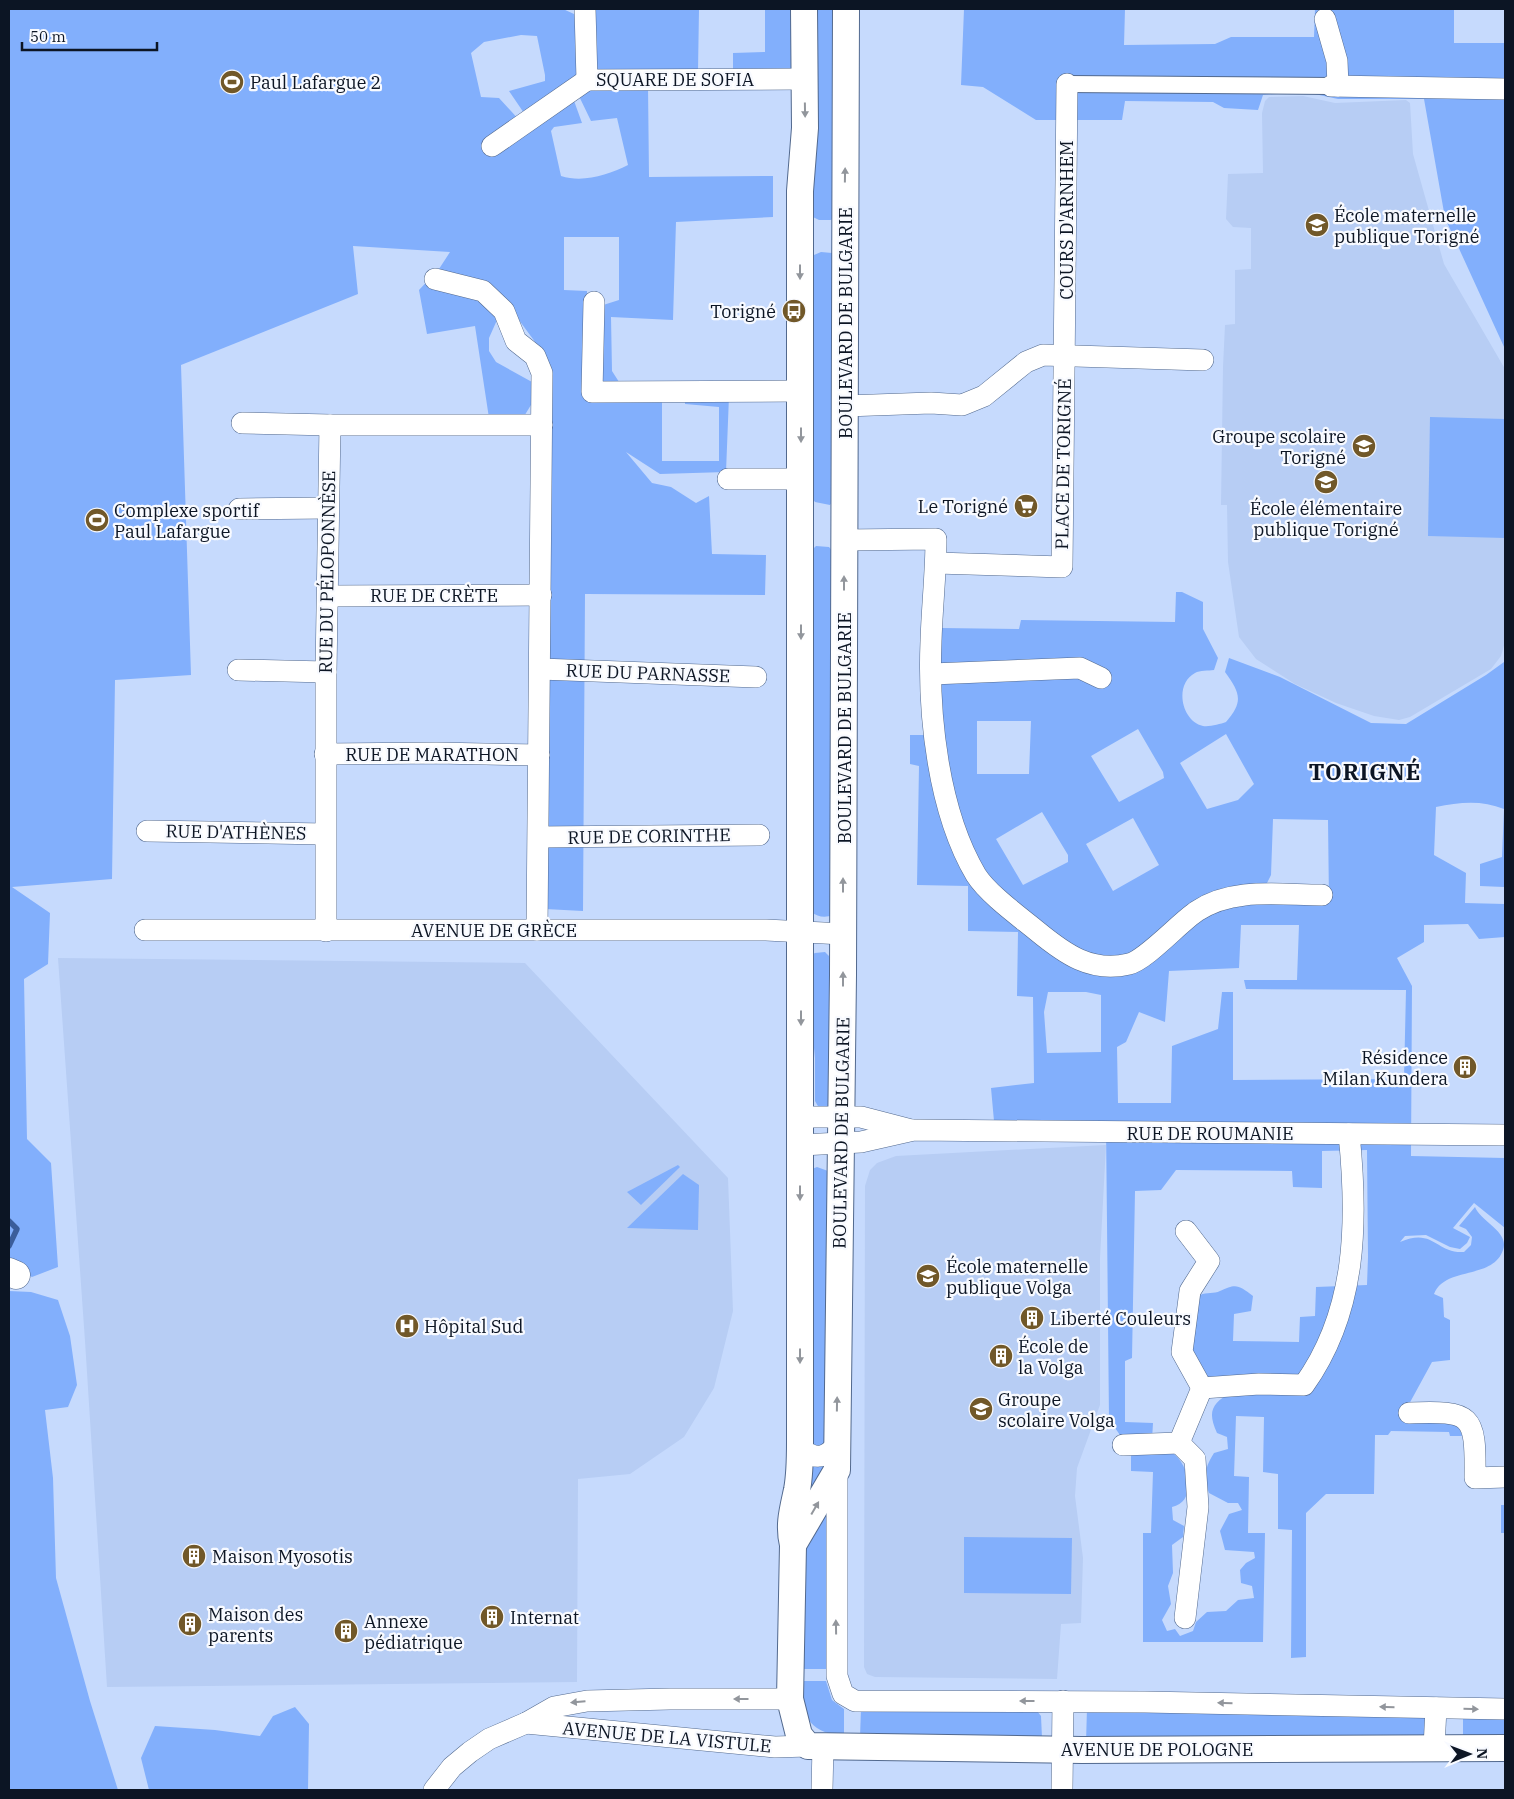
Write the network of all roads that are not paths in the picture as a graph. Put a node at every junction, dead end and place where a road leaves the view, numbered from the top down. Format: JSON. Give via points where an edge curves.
{"nodes":[{"id":1,"x":585,"y":9,"type":"edge"},
{"id":2,"x":804,"y":9,"type":"edge"},
{"id":3,"x":846,"y":9,"type":"edge"},
{"id":4,"x":1325,"y":18,"type":"dead end"},
{"id":5,"x":804,"y":79,"type":"junction"},
{"id":6,"x":588,"y":80,"type":"junction"},
{"id":7,"x":1067,"y":84,"type":"joint"},
{"id":8,"x":1335,"y":86,"type":"junction"},
{"id":9,"x":1505,"y":89,"type":"edge"},
{"id":10,"x":492,"y":146,"type":"dead end"},
{"id":11,"x":435,"y":279,"type":"dead end"},
{"id":12,"x":594,"y":302,"type":"dead end"},
{"id":13,"x":1064,"y":356,"type":"junction"},
{"id":14,"x":1203,"y":360,"type":"dead end"},
{"id":15,"x":801,"y":391,"type":"junction"},
{"id":16,"x":845,"y":406,"type":"junction"},
{"id":17,"x":242,"y":423,"type":"dead end"},
{"id":18,"x":330,"y":425,"type":"junction"},
{"id":19,"x":542,"y":425,"type":"junction"},
{"id":20,"x":728,"y":478,"type":"dead end"},
{"id":21,"x":801,"y":479,"type":"junction"},
{"id":22,"x":328,"y":508,"type":"junction"},
{"id":23,"x":239,"y":509,"type":"dead end"},
{"id":24,"x":844,"y":540,"type":"junction"},
{"id":25,"x":936,"y":563,"type":"junction"},
{"id":26,"x":541,"y":595,"type":"junction"},
{"id":27,"x":328,"y":596,"type":"junction"},
{"id":28,"x":540,"y":669,"type":"junction"},
{"id":29,"x":238,"y":670,"type":"dead end"},
{"id":30,"x":326,"y":672,"type":"junction"},
{"id":31,"x":932,"y":674,"type":"junction"},
{"id":32,"x":756,"y":677,"type":"dead end"},
{"id":33,"x":1101,"y":678,"type":"dead end"},
{"id":34,"x":326,"y":754,"type":"junction"},
{"id":35,"x":539,"y":755,"type":"junction"},
{"id":36,"x":147,"y":831,"type":"dead end"},
{"id":37,"x":325,"y":834,"type":"junction"},
{"id":38,"x":759,"y":835,"type":"dead end"},
{"id":39,"x":539,"y":837,"type":"junction"},
{"id":40,"x":1322,"y":895,"type":"dead end"},
{"id":41,"x":145,"y":930,"type":"dead end"},
{"id":42,"x":537,"y":930,"type":"junction"},
{"id":43,"x":326,"y":931,"type":"junction"},
{"id":44,"x":801,"y":932,"type":"junction"},
{"id":45,"x":843,"y":934,"type":"junction"},
{"id":46,"x":801,"y":1116,"type":"junction"},
{"id":47,"x":841,"y":1116,"type":"junction"},
{"id":48,"x":914,"y":1130,"type":"junction"},
{"id":49,"x":1349,"y":1134,"type":"junction"},
{"id":50,"x":1505,"y":1135,"type":"edge"},
{"id":51,"x":841,"y":1143,"type":"junction"},
{"id":52,"x":801,"y":1144,"type":"junction"},
{"id":53,"x":1186,"y":1231,"type":"dead end"},
{"id":54,"x":9,"y":1272,"type":"edge"},
{"id":55,"x":9,"y":1277,"type":"edge"},
{"id":56,"x":1202,"y":1388,"type":"junction"},
{"id":57,"x":1409,"y":1413,"type":"dead end"},
{"id":58,"x":800,"y":1442,"type":"junction"},
{"id":59,"x":1179,"y":1444,"type":"junction"},
{"id":60,"x":1123,"y":1445,"type":"dead end"},
{"id":61,"x":837,"y":1458,"type":"junction"},
{"id":62,"x":1505,"y":1476,"type":"edge"},
{"id":63,"x":793,"y":1545,"type":"junction"},
{"id":64,"x":1185,"y":1618,"type":"dead end"},
{"id":65,"x":790,"y":1699,"type":"junction"},
{"id":66,"x":1063,"y":1701,"type":"junction"},
{"id":67,"x":1436,"y":1708,"type":"junction"},
{"id":68,"x":1505,"y":1709,"type":"edge"},
{"id":69,"x":526,"y":1723,"type":"junction"},
{"id":70,"x":816,"y":1746,"type":"junction"},
{"id":71,"x":1434,"y":1748,"type":"junction"},
{"id":72,"x":1505,"y":1748,"type":"edge"},
{"id":73,"x":1062,"y":1750,"type":"junction"},
{"id":74,"x":434,"y":1790,"type":"edge"},
{"id":75,"x":822,"y":1790,"type":"edge"},
{"id":76,"x":1062,"y":1790,"type":"edge"}],
"edges":[{"from":1,"to":6,"type":"street","name":"SQUARE DE SOFIA"},
{"from":2,"to":5,"type":"street","name":"BOULEVARD DE BULGARIE"},
{"from":16,"to":3,"type":"street","name":"BOULEVARD DE BULGARIE","one_way":true},
{"from":4,"to":8,"type":"street","via":[[1337,61]]},
{"from":5,"to":6,"type":"street","name":"SQUARE DE SOFIA"},
{"from":5,"to":15,"type":"street","name":"BOULEVARD DE BULGARIE","one_way":true,"via":[[805,128],[800,191]]},
{"from":6,"to":10,"type":"street"},
{"from":7,"to":8,"type":"street"},
{"from":7,"to":13,"type":"street","name":"COURS D'ARNHEM"},
{"from":8,"to":9,"type":"street"},
{"from":11,"to":19,"type":"street","via":[[483,291],[504,311],[516,341],[535,356],[542,373]]},
{"from":12,"to":15,"type":"street","via":[[592,392]]},
{"from":13,"to":14,"type":"street"},
{"from":13,"to":16,"type":"street","via":[[1043,355],[1026,362],[984,396],[962,405]]},
{"from":13,"to":25,"type":"street","name":"PLACE DE TORIGNÉ","via":[[1062,567]]},
{"from":15,"to":21,"type":"street","name":"BOULEVARD DE BULGARIE","one_way":true},
{"from":16,"to":24,"type":"street","name":"BOULEVARD DE BULGARIE"},
{"from":17,"to":18,"type":"street"},
{"from":18,"to":19,"type":"street"},
{"from":18,"to":22,"type":"street","name":"RUE DU PÉLOPONNÈSE"},
{"from":19,"to":26,"type":"street"},
{"from":20,"to":21,"type":"street"},
{"from":21,"to":44,"type":"street","name":"BOULEVARD DE BULGARIE","one_way":true},
{"from":22,"to":23,"type":"street"},
{"from":22,"to":27,"type":"street","name":"RUE DU PÉLOPONNÈSE"},
{"from":24,"to":25,"type":"street","via":[[936,539]]},
{"from":45,"to":24,"type":"street","name":"BOULEVARD DE BULGARIE","one_way":true},
{"from":25,"to":31,"type":"street"},
{"from":26,"to":27,"type":"street","name":"RUE DE CRÈTE"},
{"from":26,"to":28,"type":"street"},
{"from":27,"to":30,"type":"street","name":"RUE DU PÉLOPONNÈSE"},
{"from":28,"to":32,"type":"street","name":"RUE DU PARNASSE"},
{"from":28,"to":35,"type":"street"},
{"from":29,"to":30,"type":"street"},
{"from":30,"to":34,"type":"street","name":"RUE DU PÉLOPONNÈSE"},
{"from":31,"to":33,"type":"street","via":[[1080,668]]},
{"from":31,"to":40,"type":"street","via":[[935,740],[947,808],[977,876],[1004,904],[1052,944],[1083,963],[1107,967],[1131,964],[1196,911],[1220,899],[1243,894]]},
{"from":34,"to":35,"type":"street","name":"RUE DE MARATHON"},
{"from":34,"to":37,"type":"street","name":"RUE DU PÉLOPONNÈSE"},
{"from":35,"to":39,"type":"street"},
{"from":36,"to":37,"type":"street","name":"RUE D'ATHÈNES"},
{"from":37,"to":43,"type":"street","name":"RUE DU PÉLOPONNÈSE"},
{"from":38,"to":39,"type":"street","name":"RUE DE CORINTHE"},
{"from":39,"to":42,"type":"street"},
{"from":41,"to":43,"type":"street","name":"AVENUE DE GRÈCE"},
{"from":42,"to":43,"type":"street","name":"AVENUE DE GRÈCE"},
{"from":42,"to":44,"type":"street","name":"AVENUE DE GRÈCE"},
{"from":44,"to":45,"type":"street","name":"AVENUE DE GRÈCE"},
{"from":44,"to":46,"type":"street","name":"BOULEVARD DE BULGARIE","one_way":true},
{"from":47,"to":45,"type":"street","name":"BOULEVARD DE BULGARIE","one_way":true},
{"from":46,"to":47,"type":"street","name":"RUE DE ROUMANIE"},
{"from":46,"to":52,"type":"street","name":"BOULEVARD DE BULGARIE"},
{"from":47,"to":48,"type":"street","name":"RUE DE ROUMANIE","via":[[861,1117]]},
{"from":47,"to":51,"type":"street","name":"BOULEVARD DE BULGARIE"},
{"from":48,"to":49,"type":"street","name":"RUE DE ROUMANIE"},
{"from":48,"to":51,"type":"street","name":"RUE DE ROUMANIE","via":[[862,1142]]},
{"from":49,"to":50,"type":"street","name":"RUE DE ROUMANIE"},
{"from":49,"to":56,"type":"street","via":[[1354,1184],[1351,1248],[1345,1296],[1328,1347],[1304,1385]]},
{"from":51,"to":52,"type":"street","name":"RUE DE ROUMANIE"},
{"from":61,"to":51,"type":"street","name":"BOULEVARD DE BULGARIE","one_way":true},
{"from":52,"to":58,"type":"street","name":"BOULEVARD DE BULGARIE","one_way":true},
{"from":53,"to":56,"type":"street","via":[[1209,1261],[1190,1291],[1182,1352]]},
{"from":54,"to":55,"type":"highway","via":[[16,1275]]},
{"from":56,"to":59,"type":"street"},
{"from":57,"to":62,"type":"street","via":[[1451,1412],[1462,1417],[1471,1427],[1475,1444],[1475,1478]]},
{"from":58,"to":61,"type":"street","via":[[804,1451],[817,1457]]},
{"from":58,"to":63,"type":"street","name":"BOULEVARD DE BULGARIE","via":[[797,1489],[791,1511]]},
{"from":59,"to":60,"type":"street"},
{"from":59,"to":64,"type":"street","via":[[1194,1459],[1198,1508]]},
{"from":63,"to":61,"type":"street","name":"BOULEVARD DE BULGARIE","one_way":true},
{"from":66,"to":61,"type":"street","name":"BOULEVARD DE BULGARIE","one_way":true,"via":[[855,1701],[843,1694],[837,1676]]},
{"from":63,"to":65,"type":"street","name":"BOULEVARD DE BULGARIE"},
{"from":65,"to":69,"type":"street","name":"AVENUE DE LA VISTULE","one_way":true,"via":[[587,1701],[554,1707]]},
{"from":65,"to":70,"type":"street","name":"BOULEVARD DE BULGARIE","via":[[799,1735]]},
{"from":67,"to":66,"type":"street","one_way":true},
{"from":66,"to":73,"type":"street"},
{"from":67,"to":68,"type":"street","one_way":true},
{"from":67,"to":71,"type":"street"},
{"from":69,"to":70,"type":"street","name":"AVENUE DE LA VISTULE","via":[[775,1747]]},
{"from":69,"to":74,"type":"street","name":"AVENUE DE LA VISTULE","via":[[489,1739],[470,1752],[452,1767]]},
{"from":70,"to":73,"type":"street","name":"AVENUE DE POLOGNE"},
{"from":70,"to":75,"type":"street"},
{"from":71,"to":72,"type":"street","name":"AVENUE DE POLOGNE"},
{"from":71,"to":73,"type":"street","name":"AVENUE DE POLOGNE"},
{"from":73,"to":76,"type":"street"}]}
